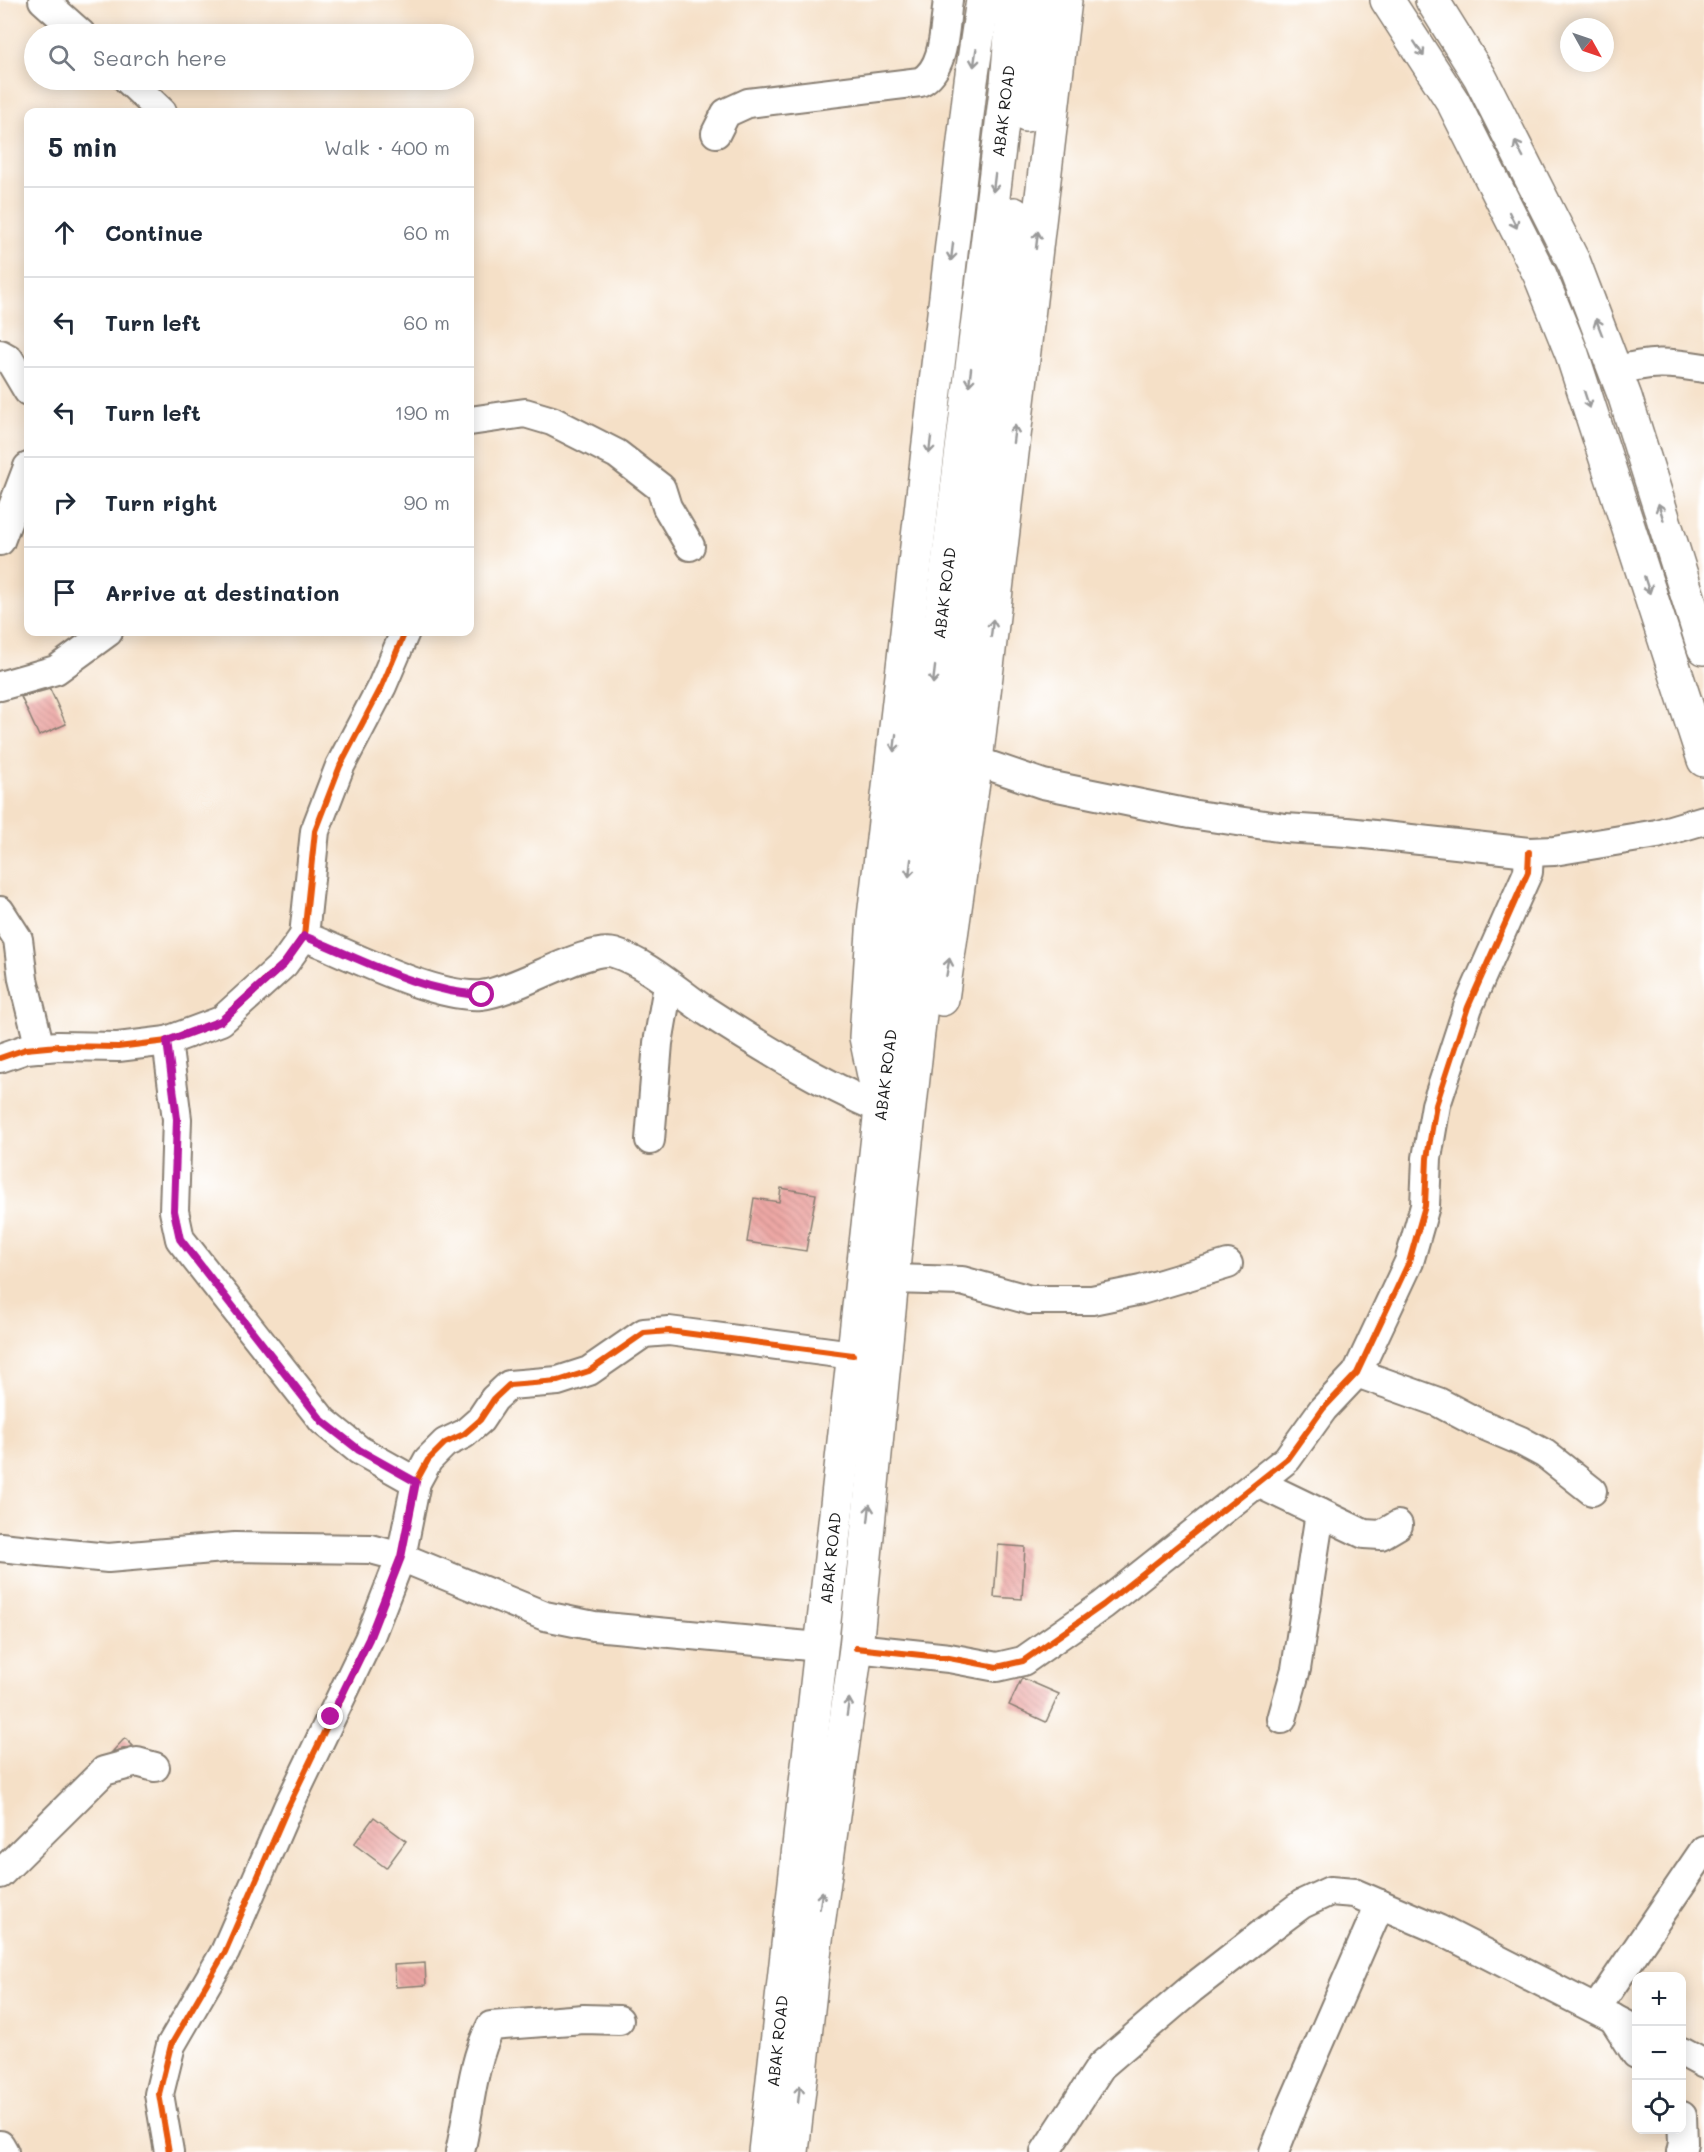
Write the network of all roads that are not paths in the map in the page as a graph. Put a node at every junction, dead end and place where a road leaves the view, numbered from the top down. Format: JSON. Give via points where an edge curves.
{"nodes":[{"id":1,"x":43,"y":0,"type":"edge"},
{"id":2,"x":948,"y":0,"type":"edge"},
{"id":3,"x":983,"y":0,"type":"edge"},
{"id":4,"x":1014,"y":0,"type":"edge"},
{"id":5,"x":1039,"y":0,"type":"edge"},
{"id":6,"x":1065,"y":0,"type":"edge"},
{"id":7,"x":1387,"y":0,"type":"edge"},
{"id":8,"x":1432,"y":0,"type":"edge"},
{"id":9,"x":70,"y":24,"type":"edge"},
{"id":10,"x":139,"y":90,"type":"edge"},
{"id":11,"x":158,"y":108,"type":"edge"},
{"id":12,"x":716,"y":133,"type":"dead end"},
{"id":13,"x":0,"y":354,"type":"edge"},
{"id":14,"x":1704,"y":368,"type":"edge"},
{"id":15,"x":1616,"y":371,"type":"junction"},
{"id":16,"x":24,"y":384,"type":"edge"},
{"id":17,"x":474,"y":420,"type":"edge"},
{"id":18,"x":24,"y":478,"type":"edge"},
{"id":19,"x":0,"y":541,"type":"edge"},
{"id":20,"x":690,"y":546,"type":"dead end"},
{"id":21,"x":103,"y":636,"type":"edge"},
{"id":22,"x":403,"y":636,"type":"edge"},
{"id":23,"x":1704,"y":648,"type":"edge"},
{"id":24,"x":0,"y":686,"type":"edge"},
{"id":25,"x":1704,"y":760,"type":"edge"},
{"id":26,"x":976,"y":761,"type":"junction"},
{"id":27,"x":1704,"y":820,"type":"edge"},
{"id":28,"x":1529,"y":852,"type":"junction"},
{"id":29,"x":0,"y":910,"type":"edge"},
{"id":30,"x":304,"y":936,"type":"junction"},
{"id":31,"x":668,"y":986,"type":"junction"},
{"id":32,"x":167,"y":1041,"type":"junction"},
{"id":33,"x":39,"y":1048,"type":"junction"},
{"id":34,"x":0,"y":1058,"type":"edge"},
{"id":35,"x":881,"y":1109,"type":"junction"},
{"id":36,"x":650,"y":1140,"type":"dead end"},
{"id":37,"x":901,"y":1188,"type":"junction"},
{"id":38,"x":1228,"y":1264,"type":"dead end"},
{"id":39,"x":892,"y":1279,"type":"junction"},
{"id":40,"x":853,"y":1355,"type":"junction"},
{"id":41,"x":1357,"y":1373,"type":"junction"},
{"id":42,"x":416,"y":1482,"type":"junction"},
{"id":43,"x":1258,"y":1483,"type":"junction"},
{"id":44,"x":1592,"y":1491,"type":"dead end"},
{"id":45,"x":1320,"y":1513,"type":"junction"},
{"id":46,"x":1398,"y":1525,"type":"dead end"},
{"id":47,"x":0,"y":1547,"type":"edge"},
{"id":48,"x":401,"y":1557,"type":"junction"},
{"id":49,"x":820,"y":1647,"type":"junction"},
{"id":50,"x":856,"y":1648,"type":"junction"},
{"id":51,"x":1282,"y":1719,"type":"dead end"},
{"id":52,"x":155,"y":1767,"type":"dead end"},
{"id":53,"x":1704,"y":1850,"type":"edge"},
{"id":54,"x":0,"y":1874,"type":"edge"},
{"id":55,"x":1380,"y":1904,"type":"junction"},
{"id":56,"x":1615,"y":2019,"type":"edge"},
{"id":57,"x":619,"y":2020,"type":"dead end"},
{"id":58,"x":1632,"y":2047,"type":"edge"},
{"id":59,"x":1686,"y":2054,"type":"edge"},
{"id":60,"x":1704,"y":2064,"type":"edge"},
{"id":61,"x":1683,"y":2134,"type":"edge"},
{"id":62,"x":0,"y":2145,"type":"edge"},
{"id":63,"x":4,"y":2152,"type":"edge"},
{"id":64,"x":169,"y":2152,"type":"edge"},
{"id":65,"x":460,"y":2152,"type":"edge"},
{"id":66,"x":765,"y":2152,"type":"edge"},
{"id":67,"x":792,"y":2152,"type":"edge"},
{"id":68,"x":1045,"y":2152,"type":"edge"},
{"id":69,"x":1274,"y":2152,"type":"edge"},
{"id":70,"x":1681,"y":2152,"type":"edge"}],
"edges":[{"from":1,"to":9,"type":"street"},
{"from":2,"to":12,"type":"street","via":[[938,64],[931,76],[920,82],[748,103],[726,113]]},
{"from":3,"to":35,"type":"highway","one_way":true,"via":[[874,917],[866,1037]]},
{"from":4,"to":35,"type":"highway","name":"ABAK ROAD","one_way":true},
{"from":5,"to":37,"type":"highway","name":"ABAK ROAD"},
{"from":26,"to":6,"type":"highway","one_way":true},
{"from":7,"to":25,"type":"highway","one_way":true,"via":[[1453,102],[1540,275],[1572,354]]},
{"from":15,"to":8,"type":"highway","one_way":true,"via":[[1574,262],[1529,169],[1480,77]]},
{"from":10,"to":11,"type":"street"},
{"from":13,"to":16,"type":"street","via":[[9,359]]},
{"from":14,"to":15,"type":"street","via":[[1666,362]]},
{"from":23,"to":15,"type":"highway","one_way":true},
{"from":17,"to":20,"type":"street","via":[[525,413],[552,421],[617,454],[661,488],[667,507]]},
{"from":18,"to":19,"type":"street"},
{"from":21,"to":24,"type":"street","via":[[56,670]]},
{"from":22,"to":30,"type":"street","via":[[340,766],[315,831]]},
{"from":26,"to":28,"type":"street","via":[[1043,784],[1190,814],[1285,828]]},
{"from":37,"to":26,"type":"highway","one_way":true,"via":[[935,1043]]},
{"from":27,"to":28,"type":"street","via":[[1657,834]]},
{"from":28,"to":41,"type":"street","via":[[1528,872],[1468,1006],[1436,1105],[1427,1158],[1425,1206],[1409,1262]]},
{"from":29,"to":33,"type":"street","via":[[18,939]]},
{"from":30,"to":31,"type":"street","via":[[429,987],[459,994],[482,995],[558,969],[590,953],[612,952],[641,966]]},
{"from":30,"to":32,"type":"street","via":[[284,964],[221,1021]]},
{"from":31,"to":35,"type":"street","via":[[820,1082]]},
{"from":31,"to":36,"type":"street","via":[[658,1043]]},
{"from":32,"to":33,"type":"street","via":[[118,1047]]},
{"from":32,"to":42,"type":"street","via":[[177,1119],[174,1211],[180,1239],[322,1421],[359,1450]]},
{"from":33,"to":34,"type":"street"},
{"from":35,"to":40,"type":"highway","name":"ABAK ROAD"},
{"from":37,"to":39,"type":"highway","name":"ABAK ROAD"},
{"from":38,"to":39,"type":"street","via":[[1092,1300],[1030,1300],[962,1281]]},
{"from":50,"to":39,"type":"highway","name":"ABAK ROAD","one_way":true},
{"from":40,"to":42,"type":"street","via":[[669,1331],[644,1333],[590,1371],[558,1381],[509,1385],[480,1420],[445,1443],[428,1460]]},
{"from":40,"to":49,"type":"highway","name":"ABAK ROAD"},
{"from":41,"to":43,"type":"street","via":[[1323,1410],[1287,1459]]},
{"from":41,"to":44,"type":"street","via":[[1438,1402],[1521,1441],[1545,1454]]},
{"from":42,"to":48,"type":"street"},
{"from":43,"to":45,"type":"street"},
{"from":43,"to":50,"type":"street","via":[[1103,1605],[1023,1661],[997,1667]]},
{"from":45,"to":46,"type":"street","via":[[1364,1534],[1382,1535]]},
{"from":45,"to":51,"type":"street","via":[[1296,1669]]},
{"from":47,"to":48,"type":"street","via":[[108,1558],[235,1547],[371,1549]]},
{"from":48,"to":49,"type":"street","via":[[545,1616],[594,1626]]},
{"from":48,"to":64,"type":"street","via":[[369,1639],[288,1807],[225,1952],[171,2045],[159,2094]]},
{"from":49,"to":66,"type":"highway","name":"ABAK ROAD"},
{"from":67,"to":50,"type":"highway","name":"ABAK ROAD","one_way":true,"via":[[815,1947]]},
{"from":52,"to":54,"type":"street","via":[[137,1762],[104,1771]]},
{"from":53,"to":56,"type":"street"},
{"from":55,"to":56,"type":"street","via":[[1438,1929]]},
{"from":55,"to":68,"type":"street","via":[[1354,1893],[1330,1891],[1302,1904],[1276,1923],[1101,2066]]},
{"from":55,"to":69,"type":"street"},
{"from":56,"to":58,"type":"street"},
{"from":57,"to":65,"type":"street","via":[[491,2026],[472,2084]]},
{"from":59,"to":60,"type":"street"},
{"from":61,"to":70,"type":"street"},
{"from":62,"to":63,"type":"street"}]}
